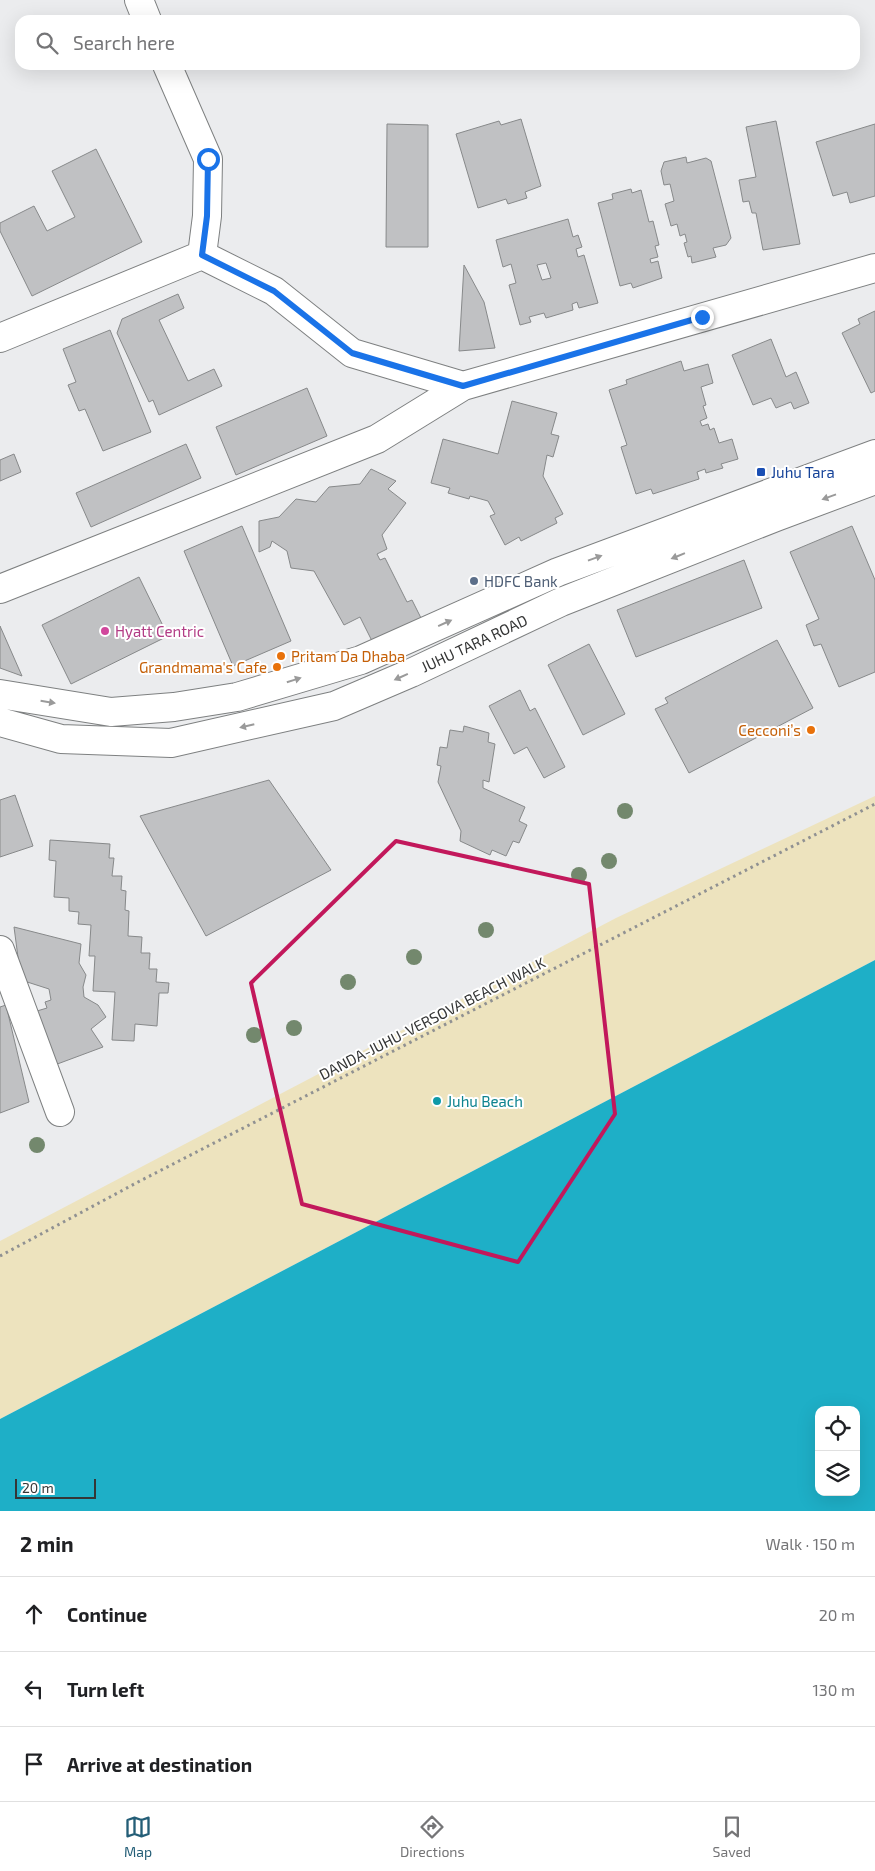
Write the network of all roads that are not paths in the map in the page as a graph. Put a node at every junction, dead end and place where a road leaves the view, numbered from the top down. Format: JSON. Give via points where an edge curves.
{"nodes":[{"id":1,"x":139,"y":0,"type":"edge"},
{"id":2,"x":145,"y":15,"type":"edge"},
{"id":3,"x":169,"y":70,"type":"edge"},
{"id":4,"x":202,"y":255,"type":"junction"},
{"id":5,"x":875,"y":268,"type":"edge"},
{"id":6,"x":0,"y":338,"type":"edge"},
{"id":7,"x":463,"y":386,"type":"junction"},
{"id":8,"x":875,"y":454,"type":"edge"},
{"id":9,"x":875,"y":480,"type":"edge"},
{"id":10,"x":0,"y":589,"type":"edge"},
{"id":11,"x":0,"y":694,"type":"edge"},
{"id":12,"x":0,"y":722,"type":"edge"},
{"id":13,"x":0,"y":950,"type":"edge"},
{"id":14,"x":60,"y":1112,"type":"dead end"}],
"edges":[{"from":1,"to":2,"type":"street"},
{"from":3,"to":4,"type":"street","via":[[208,159],[207,216]]},
{"from":4,"to":6,"type":"street"},
{"from":4,"to":7,"type":"street","via":[[274,291],[352,353]]},
{"from":5,"to":7,"type":"street"},
{"from":7,"to":10,"type":"street","via":[[377,439]]},
{"from":11,"to":8,"type":"street","name":"JUHU TARA ROAD","one_way":true,"via":[[111,712],[174,707],[236,697],[362,660],[558,572]]},
{"from":9,"to":12,"type":"street","name":"JUHU TARA ROAD","one_way":true,"via":[[561,602],[334,706],[171,743],[61,739]]},
{"from":13,"to":14,"type":"street"}]}
